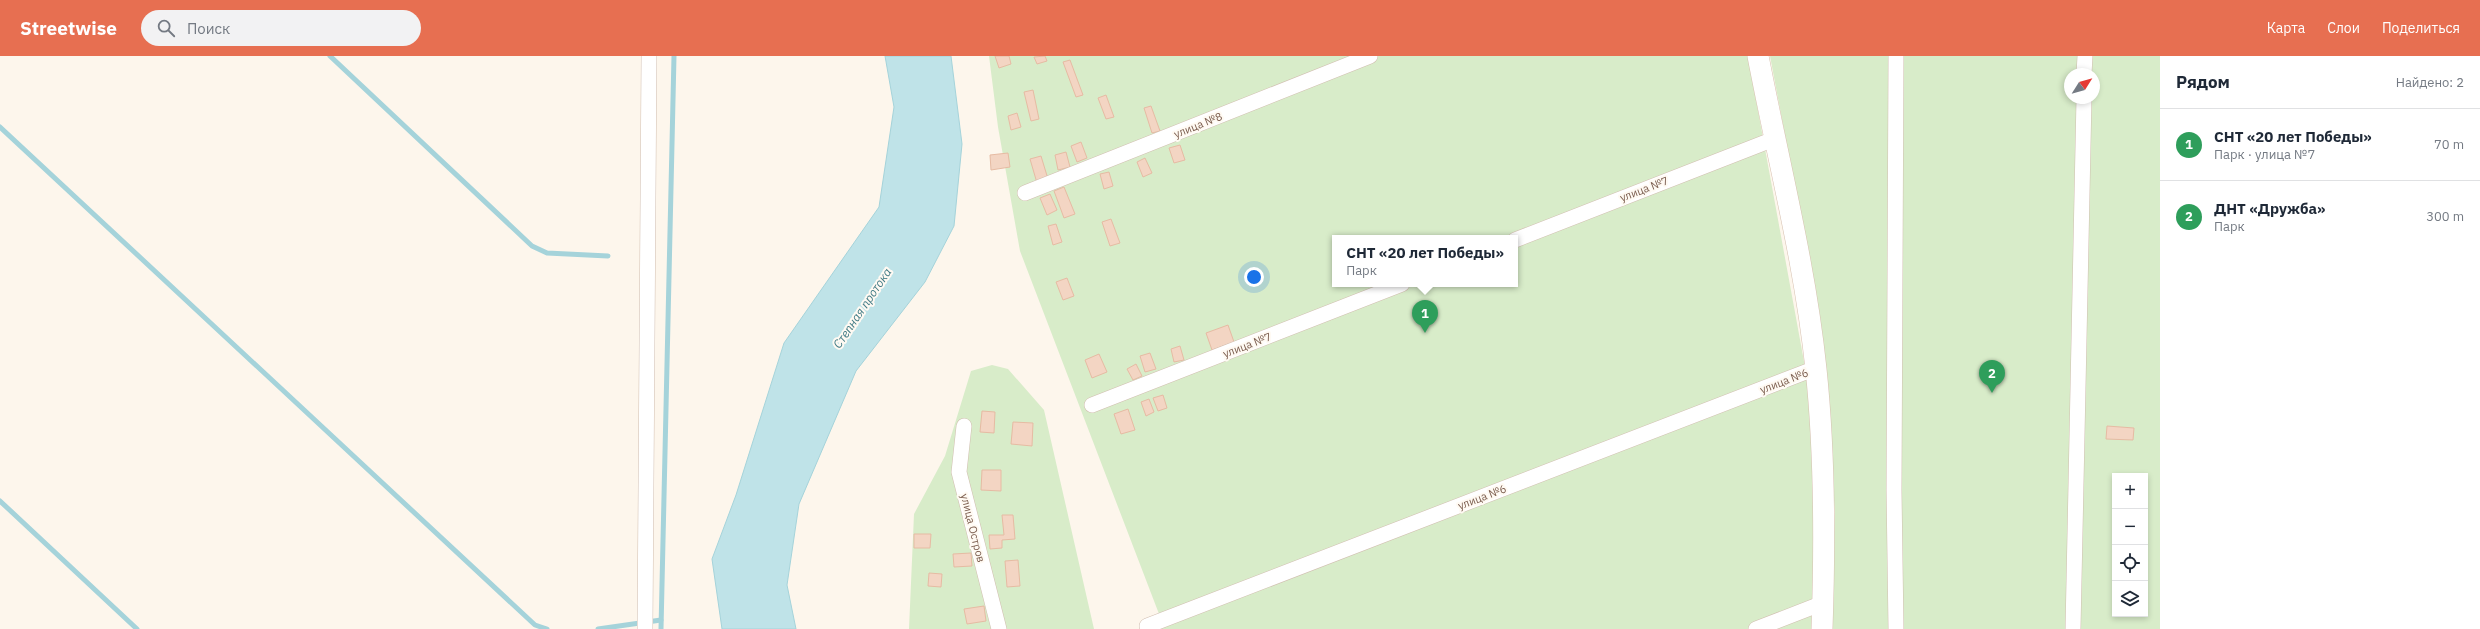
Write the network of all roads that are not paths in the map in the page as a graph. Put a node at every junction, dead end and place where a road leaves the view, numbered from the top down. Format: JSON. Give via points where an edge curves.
{"nodes":[{"id":1,"x":649,"y":56,"type":"edge"},
{"id":2,"x":1370,"y":56,"type":"edge"},
{"id":3,"x":1758,"y":56,"type":"edge"},
{"id":4,"x":1896,"y":56,"type":"edge"},
{"id":5,"x":2085,"y":56,"type":"edge"},
{"id":6,"x":2084,"y":68,"type":"edge"},
{"id":7,"x":2084,"y":104,"type":"edge"},
{"id":8,"x":1774,"y":139,"type":"junction"},
{"id":9,"x":1025,"y":193,"type":"dead end"},
{"id":10,"x":1518,"y":239,"type":"edge"},
{"id":11,"x":1394,"y":287,"type":"edge"},
{"id":12,"x":1816,"y":368,"type":"junction"},
{"id":13,"x":1092,"y":406,"type":"dead end"},
{"id":14,"x":964,"y":426,"type":"dead end"},
{"id":15,"x":1823,"y":603,"type":"junction"},
{"id":16,"x":1147,"y":626,"type":"dead end"},
{"id":17,"x":644,"y":629,"type":"edge"},
{"id":18,"x":999,"y":629,"type":"edge"},
{"id":19,"x":1756,"y":629,"type":"edge"},
{"id":20,"x":1822,"y":629,"type":"edge"},
{"id":21,"x":1896,"y":629,"type":"edge"},
{"id":22,"x":2073,"y":629,"type":"edge"}],
"edges":[{"from":1,"to":17,"type":"street"},
{"from":2,"to":9,"type":"street","name":"улица №8"},
{"from":3,"to":8,"type":"street"},
{"from":4,"to":21,"type":"street"},
{"from":5,"to":6,"type":"street"},
{"from":7,"to":22,"type":"street"},
{"from":8,"to":10,"type":"street","name":"улица №7"},
{"from":8,"to":12,"type":"street","via":[[1797,246]]},
{"from":11,"to":13,"type":"street","name":"улица №7"},
{"from":12,"to":15,"type":"street","via":[[1824,506]]},
{"from":12,"to":16,"type":"street","name":"улица №6"},
{"from":14,"to":18,"type":"street","name":"улица Остров","via":[[959,472]]},
{"from":15,"to":19,"type":"street"},
{"from":15,"to":20,"type":"street"}]}
